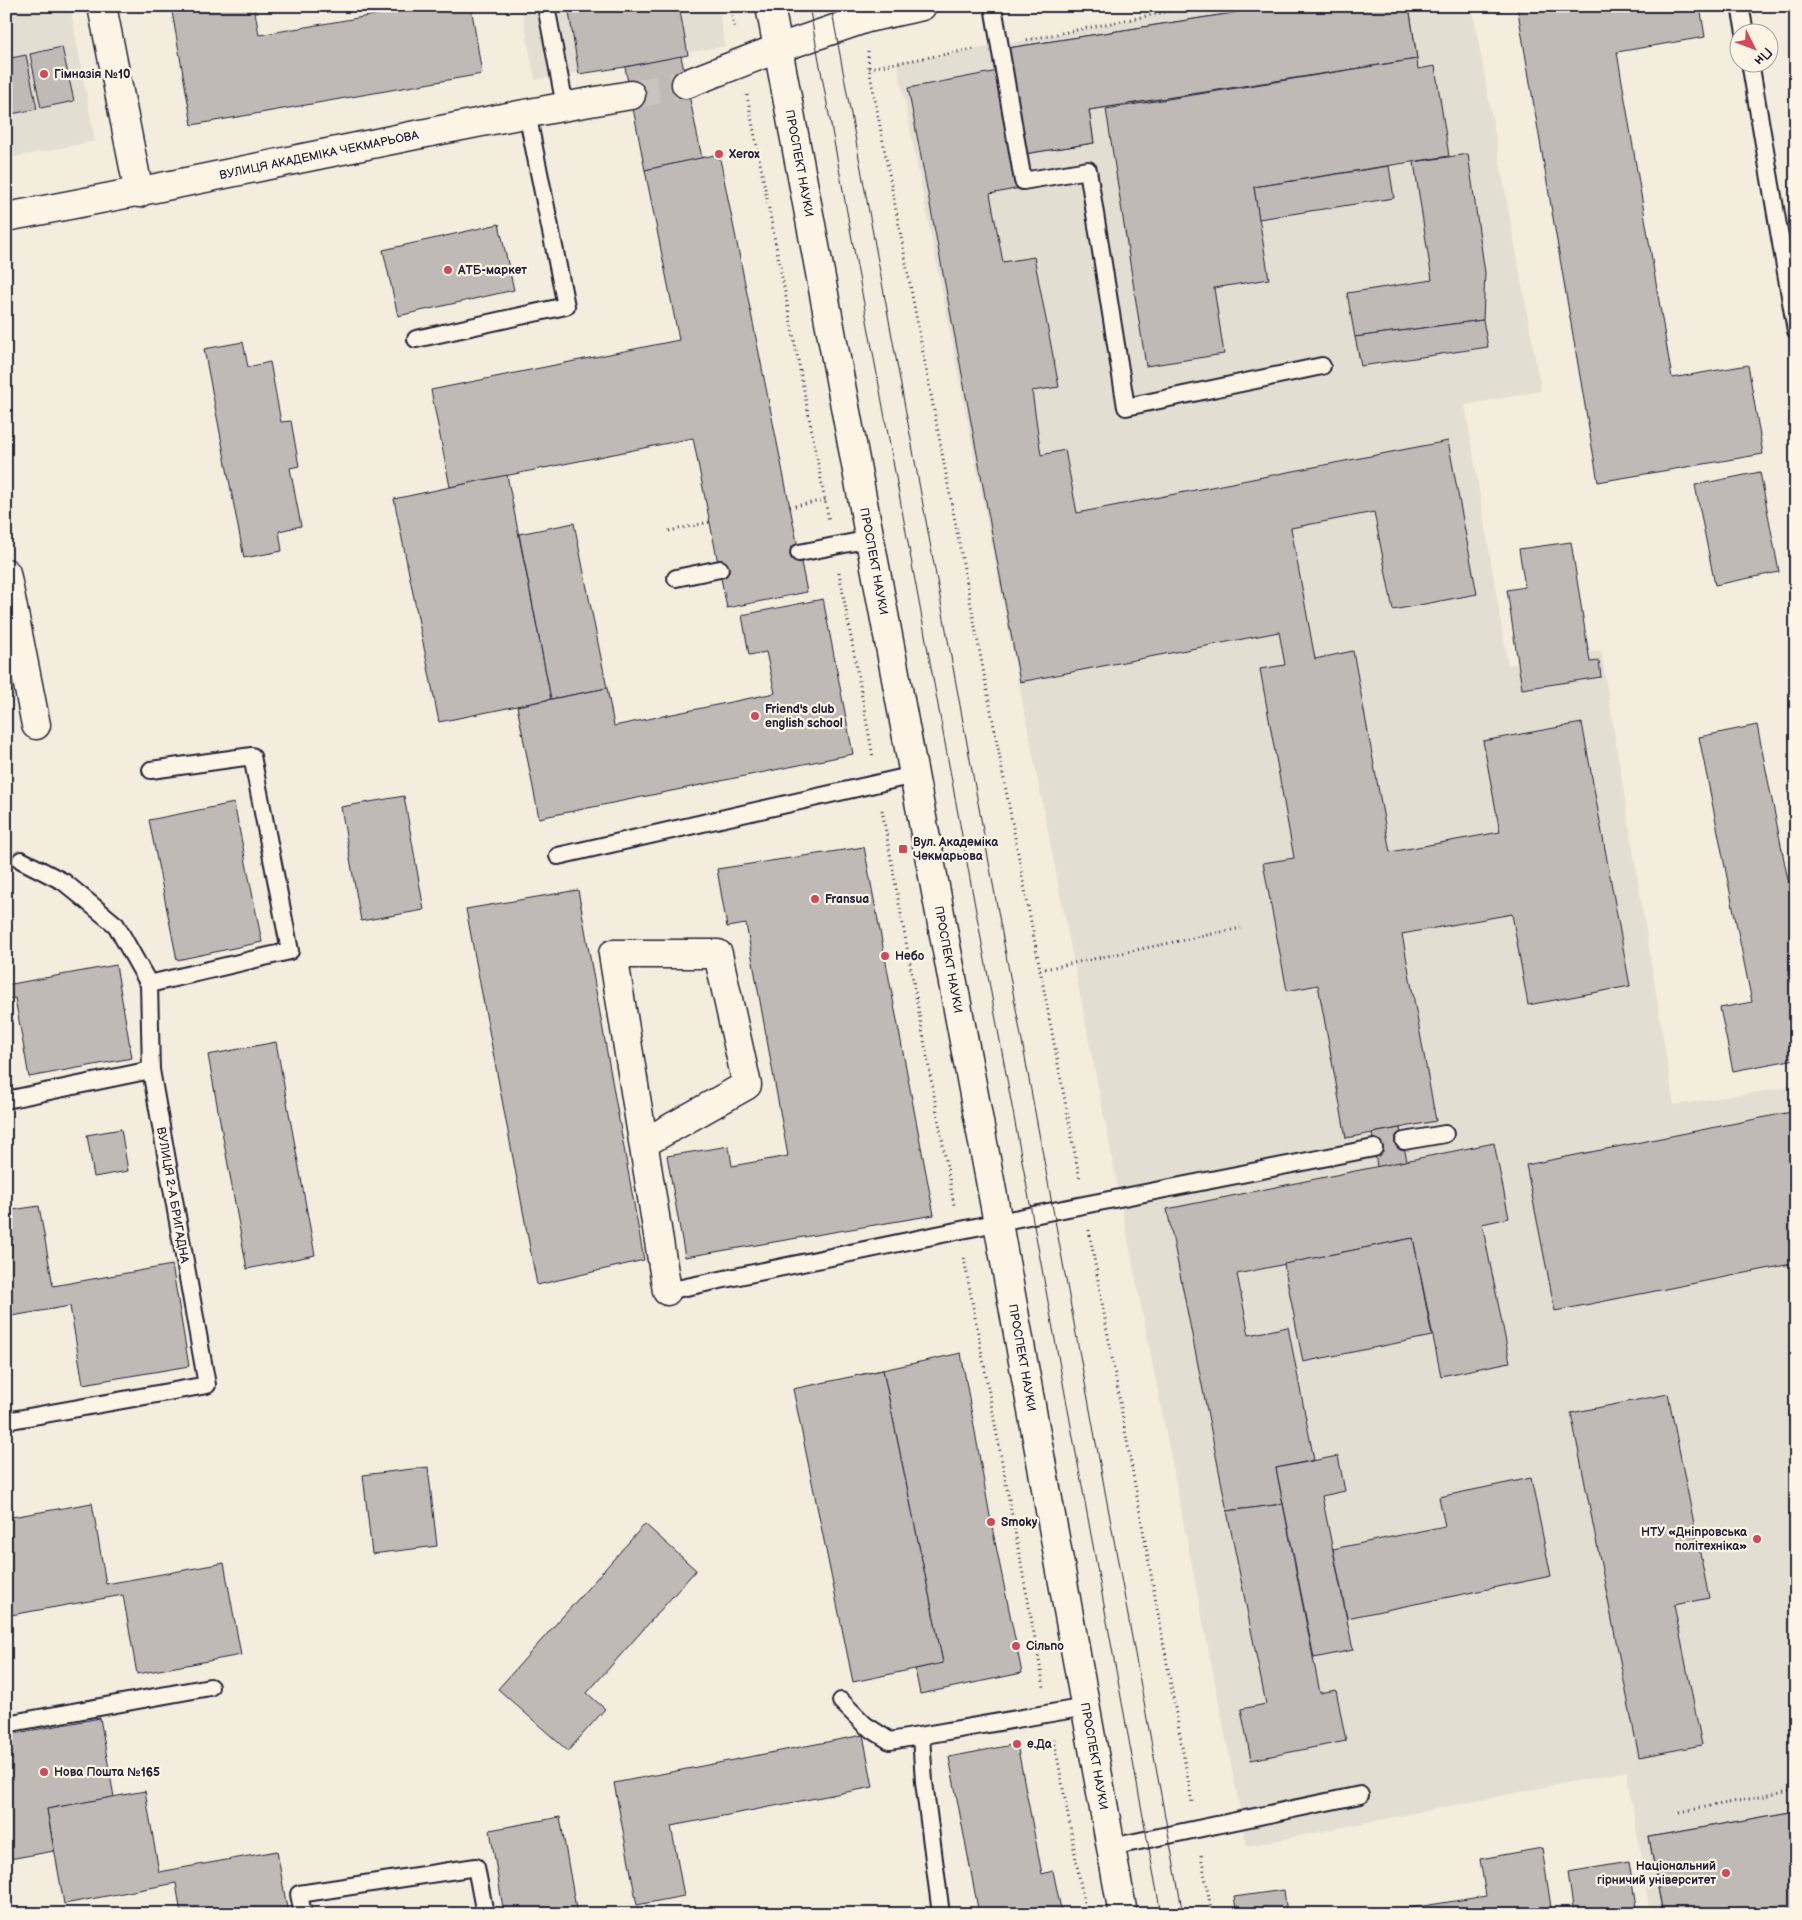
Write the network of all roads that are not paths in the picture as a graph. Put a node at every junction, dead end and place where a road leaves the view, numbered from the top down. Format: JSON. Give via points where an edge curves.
{"nodes":[{"id":1,"x":102,"y":6,"type":"edge"},
{"id":2,"x":546,"y":6,"type":"edge"},
{"id":3,"x":770,"y":6,"type":"edge"},
{"id":4,"x":922,"y":6,"type":"edge"},
{"id":5,"x":993,"y":6,"type":"edge"},
{"id":6,"x":1740,"y":6,"type":"edge"},
{"id":7,"x":1742,"y":22,"type":"edge"},
{"id":8,"x":779,"y":48,"type":"junction"},
{"id":9,"x":1752,"y":72,"type":"edge"},
{"id":10,"x":686,"y":84,"type":"tunnel mouth"},
{"id":11,"x":631,"y":95,"type":"tunnel mouth"},
{"id":12,"x":565,"y":106,"type":"junction"},
{"id":13,"x":527,"y":113,"type":"junction"},
{"id":14,"x":140,"y":193,"type":"junction"},
{"id":15,"x":6,"y":217,"type":"edge"},
{"id":16,"x":1796,"y":331,"type":"edge"},
{"id":17,"x":416,"y":339,"type":"dead end"},
{"id":18,"x":1322,"y":366,"type":"dead end"},
{"id":19,"x":870,"y":538,"type":"junction"},
{"id":20,"x":799,"y":553,"type":"dead end"},
{"id":21,"x":720,"y":569,"type":"dead end"},
{"id":22,"x":6,"y":573,"type":"edge"},
{"id":23,"x":676,"y":578,"type":"dead end"},
{"id":24,"x":36,"y":725,"type":"dead end"},
{"id":25,"x":151,"y":770,"type":"dead end"},
{"id":26,"x":914,"y":775,"type":"junction"},
{"id":27,"x":558,"y":856,"type":"dead end"},
{"id":28,"x":21,"y":860,"type":"dead end"},
{"id":29,"x":149,"y":984,"type":"junction"},
{"id":30,"x":151,"y":1070,"type":"junction"},
{"id":31,"x":6,"y":1100,"type":"edge"},
{"id":32,"x":1445,"y":1134,"type":"dead end"},
{"id":33,"x":1404,"y":1141,"type":"dead end"},
{"id":34,"x":644,"y":1143,"type":"junction"},
{"id":35,"x":1374,"y":1148,"type":"dead end"},
{"id":36,"x":998,"y":1223,"type":"junction"},
{"id":37,"x":667,"y":1291,"type":"joint"},
{"id":38,"x":6,"y":1421,"type":"edge"},
{"id":39,"x":210,"y":1687,"type":"dead end"},
{"id":40,"x":841,"y":1700,"type":"dead end"},
{"id":41,"x":1086,"y":1707,"type":"junction"},
{"id":42,"x":6,"y":1724,"type":"edge"},
{"id":43,"x":921,"y":1736,"type":"junction"},
{"id":44,"x":1360,"y":1795,"type":"dead end"},
{"id":45,"x":1111,"y":1847,"type":"junction"},
{"id":46,"x":303,"y":1914,"type":"edge"},
{"id":47,"x":485,"y":1914,"type":"edge"},
{"id":48,"x":941,"y":1914,"type":"edge"},
{"id":49,"x":1123,"y":1914,"type":"edge"}],
"edges":[{"from":1,"to":14,"type":"street"},
{"from":2,"to":12,"type":"lane"},
{"from":3,"to":8,"type":"street","name":"ПРОСПЕКТ НАУКИ"},
{"from":4,"to":8,"type":"street","via":[[867,18]]},
{"from":5,"to":18,"type":"lane","via":[[1023,181],[1088,170],[1126,407]]},
{"from":6,"to":7,"type":"lane"},
{"from":8,"to":10,"type":"street"},
{"from":8,"to":19,"type":"street","name":"ПРОСПЕКТ НАУКИ"},
{"from":9,"to":16,"type":"lane"},
{"from":11,"to":12,"type":"street","name":"ВУЛИЦЯ АКАДЕМІКА ЧЕКМАРЬОВА"},
{"from":12,"to":13,"type":"street","name":"ВУЛИЦЯ АКАДЕМІКА ЧЕКМАРЬОВА"},
{"from":13,"to":14,"type":"street","name":"ВУЛИЦЯ АКАДЕМІКА ЧЕКМАРЬОВА"},
{"from":13,"to":17,"type":"lane","via":[[566,306]]},
{"from":14,"to":15,"type":"street","name":"ВУЛИЦЯ АКАДЕМІКА ЧЕКМАРЬОВА"},
{"from":19,"to":20,"type":"lane"},
{"from":19,"to":26,"type":"street","name":"ПРОСПЕКТ НАУКИ"},
{"from":21,"to":23,"type":"lane"},
{"from":22,"to":24,"type":"street"},
{"from":25,"to":29,"type":"lane","via":[[252,756],[290,951]]},
{"from":26,"to":27,"type":"lane"},
{"from":26,"to":36,"type":"street","name":"ПРОСПЕКТ НАУКИ"},
{"from":28,"to":29,"type":"lane","name":"ВУЛИЦЯ 2-А БРИГАДНА","via":[[64,882],[116,925]]},
{"from":29,"to":30,"type":"lane","name":"ВУЛИЦЯ 2-А БРИГАДНА"},
{"from":30,"to":31,"type":"lane"},
{"from":30,"to":38,"type":"lane","name":"ВУЛИЦЯ 2-А БРИГАДНА","via":[[207,1385]]},
{"from":32,"to":33,"type":"lane"},
{"from":34,"to":34,"type":"street","via":[[613,954],[718,954],[746,1085]]},
{"from":34,"to":37,"type":"street"},
{"from":35,"to":36,"type":"lane"},
{"from":36,"to":37,"type":"lane"},
{"from":36,"to":41,"type":"street","name":"ПРОСПЕКТ НАУКИ"},
{"from":39,"to":42,"type":"lane"},
{"from":40,"to":43,"type":"lane","via":[[865,1725],[890,1741]]},
{"from":41,"to":43,"type":"lane"},
{"from":41,"to":45,"type":"street","name":"ПРОСПЕКТ НАУКИ"},
{"from":43,"to":48,"type":"lane"},
{"from":44,"to":45,"type":"lane"},
{"from":45,"to":49,"type":"street","name":"ПРОСПЕКТ НАУКИ"},
{"from":46,"to":47,"type":"lane","via":[[299,1894],[476,1867]]}]}
